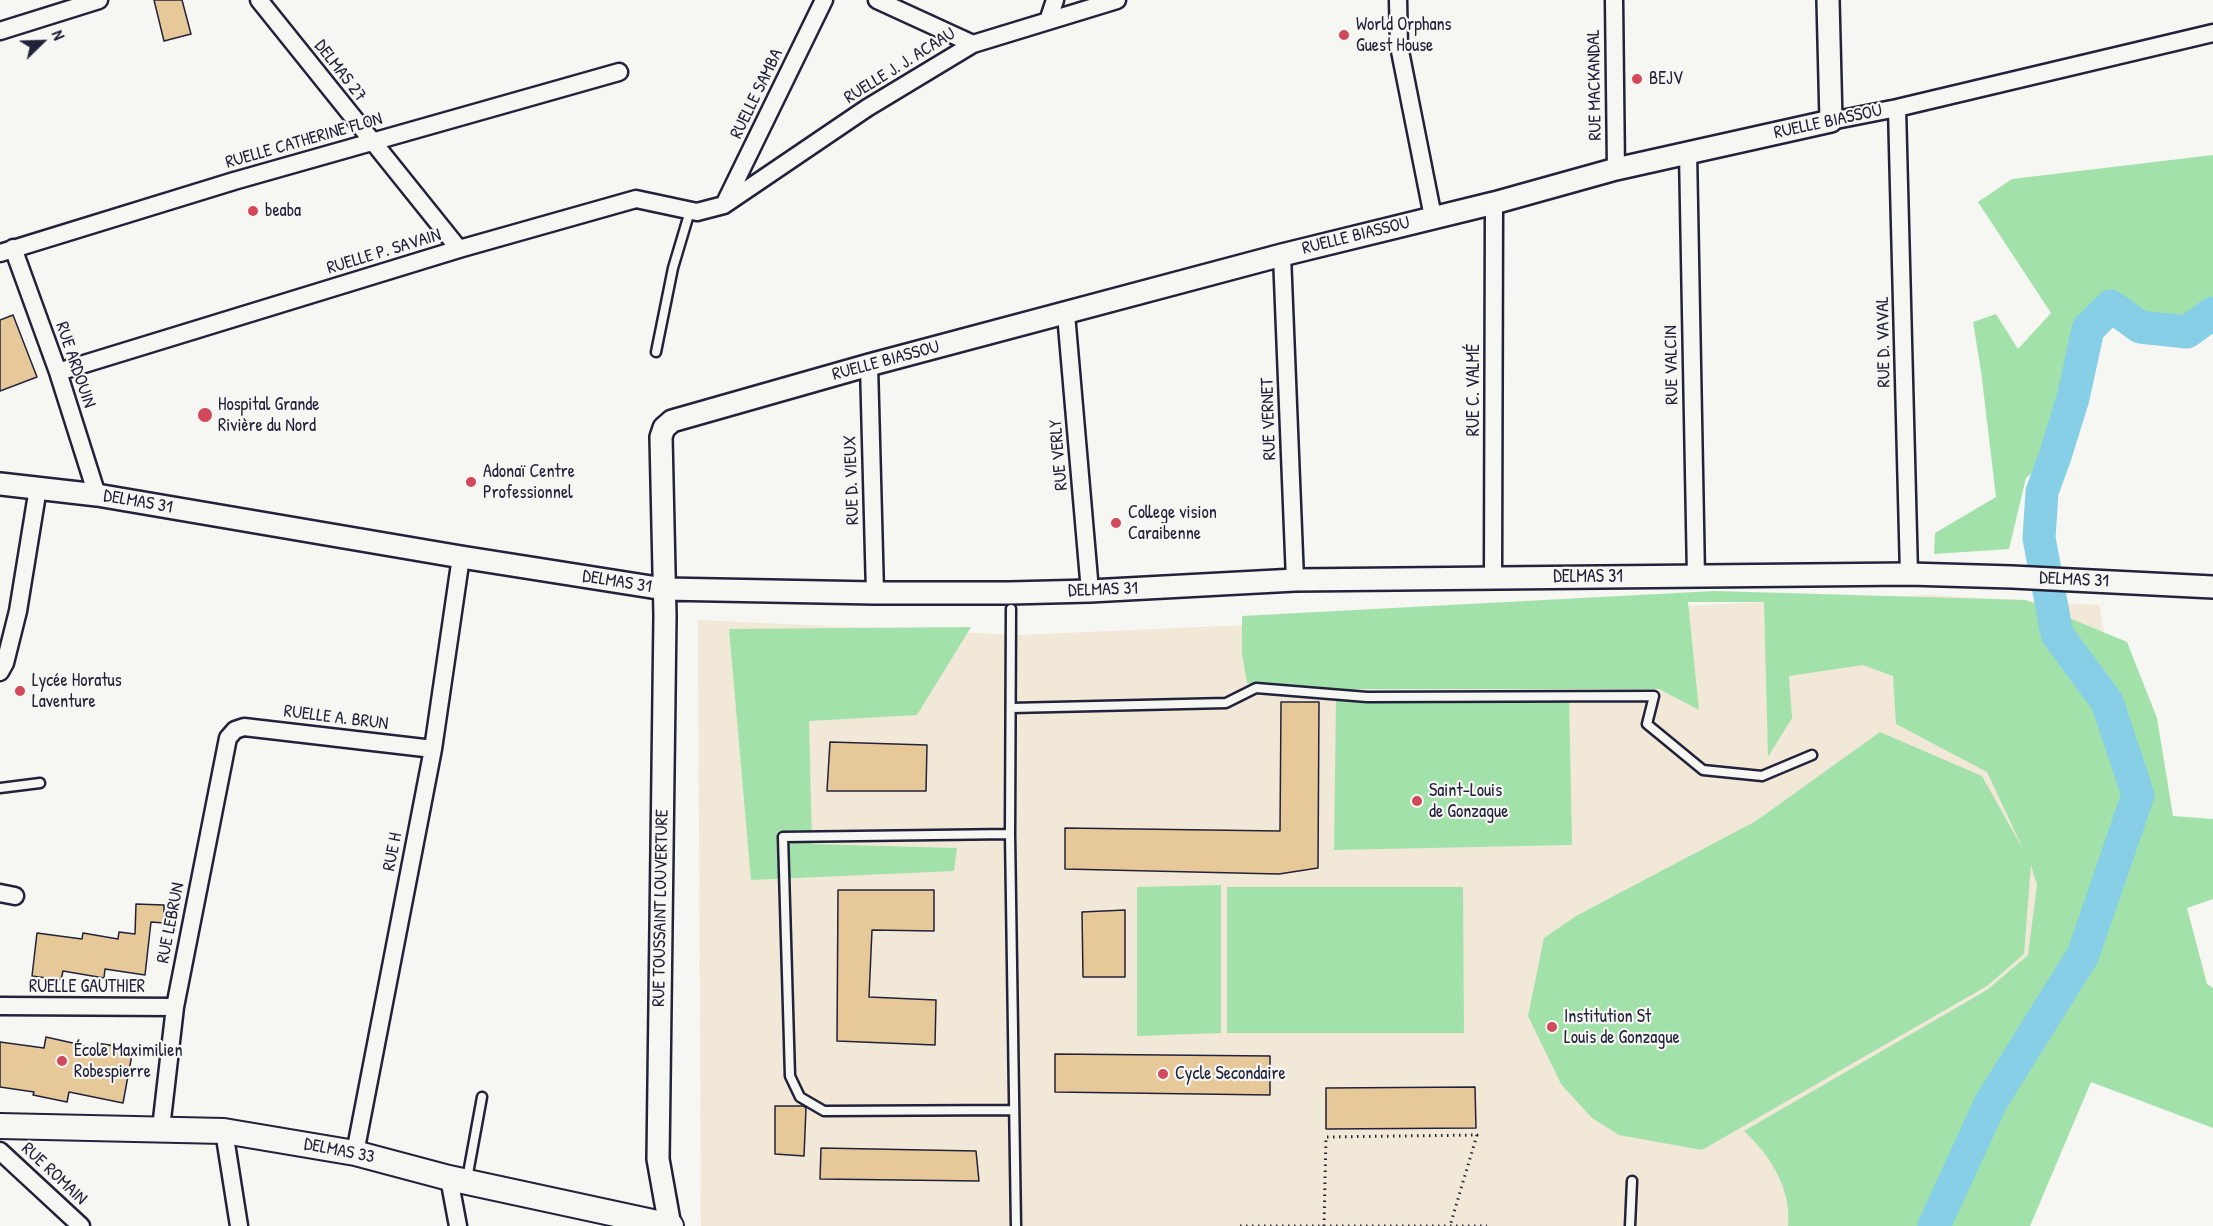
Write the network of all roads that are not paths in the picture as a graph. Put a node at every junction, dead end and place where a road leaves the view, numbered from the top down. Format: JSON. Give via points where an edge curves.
{"nodes":[{"id":1,"x":99,"y":0,"type":"edge"},
{"id":2,"x":259,"y":0,"type":"edge"},
{"id":3,"x":825,"y":0,"type":"edge"},
{"id":4,"x":877,"y":0,"type":"edge"},
{"id":5,"x":1055,"y":0,"type":"edge"},
{"id":6,"x":1117,"y":0,"type":"edge"},
{"id":7,"x":1398,"y":0,"type":"edge"},
{"id":8,"x":1614,"y":0,"type":"edge"},
{"id":9,"x":1828,"y":0,"type":"edge"},
{"id":10,"x":1047,"y":21,"type":"junction"},
{"id":11,"x":0,"y":31,"type":"edge"},
{"id":12,"x":2213,"y":33,"type":"edge"},
{"id":13,"x":974,"y":44,"type":"junction"},
{"id":14,"x":619,"y":72,"type":"dead end"},
{"id":15,"x":1897,"y":108,"type":"junction"},
{"id":16,"x":1831,"y":121,"type":"junction"},
{"id":17,"x":371,"y":142,"type":"junction"},
{"id":18,"x":1688,"y":152,"type":"junction"},
{"id":19,"x":1616,"y":169,"type":"junction"},
{"id":20,"x":1494,"y":203,"type":"junction"},
{"id":21,"x":724,"y":205,"type":"junction"},
{"id":22,"x":690,"y":211,"type":"junction"},
{"id":23,"x":1433,"y":217,"type":"junction"},
{"id":24,"x":459,"y":249,"type":"junction"},
{"id":25,"x":7,"y":250,"type":"edge"},
{"id":26,"x":1282,"y":255,"type":"junction"},
{"id":27,"x":1066,"y":314,"type":"junction"},
{"id":28,"x":656,"y":352,"type":"dead end"},
{"id":29,"x":869,"y":365,"type":"junction"},
{"id":30,"x":58,"y":372,"type":"junction"},
{"id":31,"x":0,"y":484,"type":"edge"},
{"id":32,"x":38,"y":488,"type":"junction"},
{"id":33,"x":97,"y":495,"type":"junction"},
{"id":34,"x":461,"y":557,"type":"junction"},
{"id":35,"x":1909,"y":574,"type":"junction"},
{"id":36,"x":1696,"y":576,"type":"junction"},
{"id":37,"x":1492,"y":577,"type":"junction"},
{"id":38,"x":1295,"y":580,"type":"junction"},
{"id":39,"x":2213,"y":587,"type":"edge"},
{"id":40,"x":664,"y":589,"type":"junction"},
{"id":41,"x":1090,"y":591,"type":"junction"},
{"id":42,"x":875,"y":593,"type":"junction"},
{"id":43,"x":1010,"y":601,"type":"junction"},
{"id":44,"x":0,"y":672,"type":"edge"},
{"id":45,"x":1011,"y":708,"type":"junction"},
{"id":46,"x":236,"y":730,"type":"joint"},
{"id":47,"x":433,"y":749,"type":"junction"},
{"id":48,"x":1812,"y":755,"type":"dead end"},
{"id":49,"x":40,"y":783,"type":"dead end"},
{"id":50,"x":0,"y":788,"type":"edge"},
{"id":51,"x":1010,"y":834,"type":"junction"},
{"id":52,"x":0,"y":1006,"type":"edge"},
{"id":53,"x":175,"y":1007,"type":"junction"},
{"id":54,"x":482,"y":1097,"type":"dead end"},
{"id":55,"x":1014,"y":1110,"type":"junction"},
{"id":56,"x":0,"y":1126,"type":"edge"},
{"id":57,"x":161,"y":1128,"type":"junction"},
{"id":58,"x":224,"y":1131,"type":"junction"},
{"id":59,"x":0,"y":1151,"type":"edge"},
{"id":60,"x":355,"y":1153,"type":"junction"},
{"id":61,"x":458,"y":1180,"type":"junction"},
{"id":62,"x":1632,"y":1181,"type":"dead end"},
{"id":63,"x":623,"y":1221,"type":"edge"},
{"id":64,"x":81,"y":1226,"type":"edge"},
{"id":65,"x":239,"y":1226,"type":"edge"},
{"id":66,"x":458,"y":1226,"type":"edge"},
{"id":67,"x":670,"y":1226,"type":"edge"},
{"id":68,"x":1016,"y":1226,"type":"edge"},
{"id":69,"x":1630,"y":1226,"type":"edge"}],
"edges":[{"from":1,"to":11,"type":"street"},
{"from":2,"to":17,"type":"street","name":"DELMAS 27"},
{"from":3,"to":21,"type":"street","name":"RUELLE SAMBA"},
{"from":4,"to":13,"type":"street"},
{"from":5,"to":10,"type":"street"},
{"from":6,"to":10,"type":"street","name":"RUELLE J. J. ACAAU"},
{"from":7,"to":23,"type":"street","via":[[1399,46]]},
{"from":8,"to":19,"type":"street","name":"RUE MACKANDAL"},
{"from":9,"to":16,"type":"street"},
{"from":10,"to":13,"type":"street","name":"RUELLE J. J. ACAAU"},
{"from":12,"to":15,"type":"street","name":"RUELLE BIASSOU"},
{"from":13,"to":21,"type":"street","name":"RUELLE J. J. ACAAU","via":[[867,108]]},
{"from":14,"to":17,"type":"street","name":"RUELLE CATHERINE FLON"},
{"from":15,"to":16,"type":"street","name":"RUELLE BIASSOU"},
{"from":15,"to":35,"type":"street","name":"RUE D. VAVAL"},
{"from":16,"to":18,"type":"street","name":"RUELLE BIASSOU"},
{"from":17,"to":24,"type":"street","name":"DELMAS 27"},
{"from":17,"to":25,"type":"street","name":"RUELLE CATHERINE FLON"},
{"from":18,"to":19,"type":"street","name":"RUELLE BIASSOU"},
{"from":18,"to":36,"type":"street","name":"RUE VALCIN"},
{"from":19,"to":20,"type":"street","name":"RUELLE BIASSOU"},
{"from":20,"to":23,"type":"street","name":"RUELLE BIASSOU"},
{"from":20,"to":37,"type":"street","name":"RUE C. VALMÉ"},
{"from":21,"to":22,"type":"street","name":"RUELLE P. SAVAIN"},
{"from":22,"to":24,"type":"street","name":"RUELLE P. SAVAIN","via":[[636,199]]},
{"from":22,"to":28,"type":"lane","via":[[673,268]]},
{"from":23,"to":26,"type":"street","name":"RUELLE BIASSOU"},
{"from":24,"to":30,"type":"street","name":"RUELLE P. SAVAIN"},
{"from":25,"to":30,"type":"street","name":"RUE ARDOUIN"},
{"from":26,"to":27,"type":"street","name":"RUELLE BIASSOU"},
{"from":26,"to":38,"type":"street","name":"RUE VERNET"},
{"from":27,"to":29,"type":"street","name":"RUELLE BIASSOU"},
{"from":27,"to":41,"type":"street","name":"RUE VERLY"},
{"from":29,"to":40,"type":"street","name":"RUELLE BIASSOU","via":[[672,421],[664,428]]},
{"from":29,"to":42,"type":"street","name":"RUE D. VIEUX"},
{"from":30,"to":33,"type":"street","name":"RUE ARDOUIN"},
{"from":31,"to":32,"type":"street","name":"DELMAS 31"},
{"from":32,"to":33,"type":"street","name":"DELMAS 31"},
{"from":32,"to":44,"type":"street","via":[[18,611]]},
{"from":33,"to":34,"type":"street","name":"DELMAS 31"},
{"from":34,"to":40,"type":"street","name":"DELMAS 31"},
{"from":34,"to":47,"type":"street","name":"RUE H"},
{"from":35,"to":36,"type":"street","name":"DELMAS 31"},
{"from":35,"to":39,"type":"street","name":"DELMAS 31"},
{"from":36,"to":37,"type":"street","name":"DELMAS 31"},
{"from":37,"to":38,"type":"street","name":"DELMAS 31"},
{"from":38,"to":41,"type":"street","name":"DELMAS 31"},
{"from":40,"to":42,"type":"street","name":"DELMAS 31"},
{"from":40,"to":67,"type":"street","name":"RUE TOUSSAINT LOUVERTURE","via":[[658,1159]]},
{"from":41,"to":43,"type":"street","name":"DELMAS 31"},
{"from":42,"to":43,"type":"street","name":"DELMAS 31"},
{"from":43,"to":45,"type":"lane"},
{"from":45,"to":48,"type":"lane","via":[[1226,703],[1256,688],[1367,697],[1654,696],[1647,724],[1703,770],[1762,776]]},
{"from":45,"to":51,"type":"lane"},
{"from":46,"to":47,"type":"street","name":"RUELLE A. BRUN","via":[[244,727]]},
{"from":46,"to":53,"type":"street","name":"RUE LEBRUN","via":[[228,738]]},
{"from":47,"to":60,"type":"street","name":"RUE H"},
{"from":49,"to":50,"type":"lane"},
{"from":51,"to":55,"type":"lane"},
{"from":51,"to":55,"type":"lane","via":[[783,837],[790,1076],[800,1097],[824,1112]]},
{"from":52,"to":53,"type":"street","name":"RUELLE GAUTHIER"},
{"from":53,"to":57,"type":"street","name":"RUE LEBRUN"},
{"from":54,"to":61,"type":"lane"},
{"from":55,"to":68,"type":"lane"},
{"from":56,"to":57,"type":"main road","name":"DELMAS 33"},
{"from":57,"to":58,"type":"main road","name":"DELMAS 33"},
{"from":58,"to":60,"type":"main road","name":"DELMAS 33"},
{"from":58,"to":65,"type":"street"},
{"from":59,"to":64,"type":"street","name":"RUE ROMAIN"},
{"from":60,"to":61,"type":"main road","name":"DELMAS 33"},
{"from":61,"to":63,"type":"main road","name":"DELMAS 33"},
{"from":61,"to":66,"type":"street"},
{"from":62,"to":69,"type":"lane"},
{"from":63,"to":67,"type":"main road","name":"DELMAS 33"}]}
